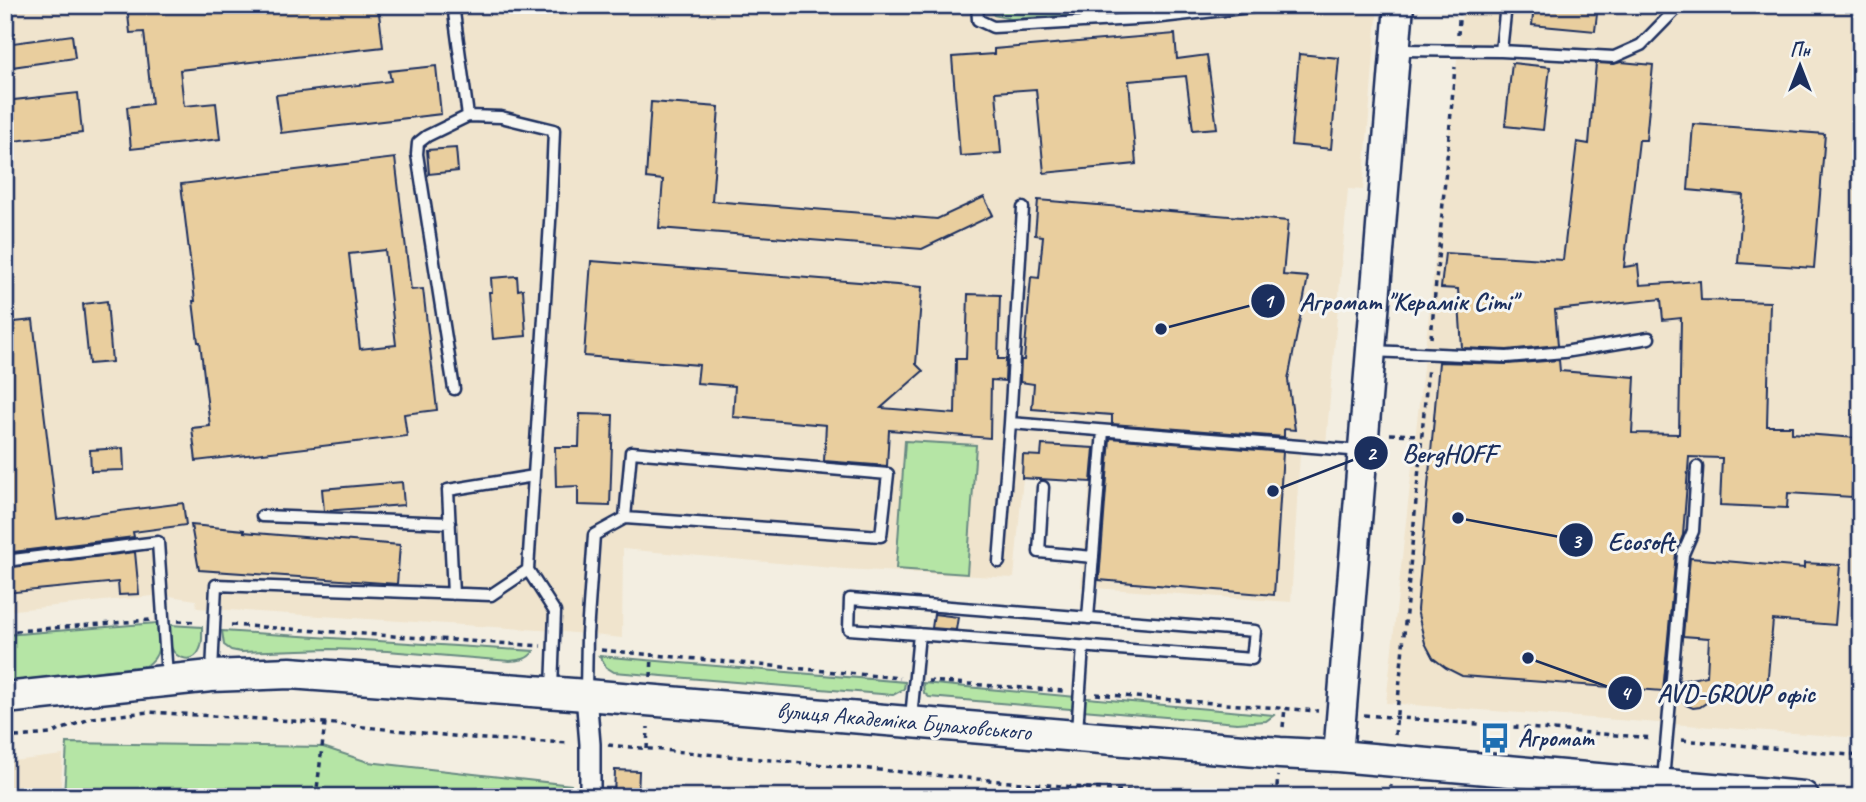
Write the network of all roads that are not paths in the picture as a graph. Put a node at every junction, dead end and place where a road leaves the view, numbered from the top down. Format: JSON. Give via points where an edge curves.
{"nodes":[{"id":1,"x":453,"y":5,"type":"edge"},
{"id":2,"x":977,"y":5,"type":"edge"},
{"id":3,"x":1151,"y":5,"type":"edge"},
{"id":4,"x":1268,"y":5,"type":"edge"},
{"id":5,"x":1399,"y":5,"type":"edge"},
{"id":6,"x":1506,"y":5,"type":"edge"},
{"id":7,"x":1680,"y":5,"type":"edge"},
{"id":8,"x":1224,"y":7,"type":"edge"},
{"id":9,"x":1153,"y":18,"type":"junction"},
{"id":10,"x":1396,"y":50,"type":"junction"},
{"id":11,"x":1501,"y":51,"type":"junction"},
{"id":12,"x":468,"y":116,"type":"junction"},
{"id":13,"x":1023,"y":208,"type":"dead end"},
{"id":14,"x":1649,"y":338,"type":"dead end"},
{"id":15,"x":1371,"y":351,"type":"junction"},
{"id":16,"x":454,"y":389,"type":"dead end"},
{"id":17,"x":1010,"y":423,"type":"junction"},
{"id":18,"x":1103,"y":431,"type":"junction"},
{"id":19,"x":1363,"y":442,"type":"junction"},
{"id":20,"x":1697,"y":467,"type":"dead end"},
{"id":21,"x":534,"y":476,"type":"junction"},
{"id":22,"x":1044,"y":487,"type":"dead end"},
{"id":23,"x":262,"y":516,"type":"dead end"},
{"id":24,"x":625,"y":518,"type":"junction"},
{"id":25,"x":450,"y":523,"type":"junction"},
{"id":26,"x":1093,"y":556,"type":"junction"},
{"id":27,"x":5,"y":561,"type":"edge"},
{"id":28,"x":999,"y":562,"type":"dead end"},
{"id":29,"x":528,"y":570,"type":"junction"},
{"id":30,"x":453,"y":594,"type":"junction"},
{"id":31,"x":1088,"y":618,"type":"junction"},
{"id":32,"x":919,"y":634,"type":"junction"},
{"id":33,"x":1083,"y":648,"type":"junction"},
{"id":34,"x":211,"y":676,"type":"junction"},
{"id":35,"x":167,"y":681,"type":"junction"},
{"id":36,"x":552,"y":692,"type":"junction"},
{"id":37,"x":586,"y":695,"type":"junction"},
{"id":38,"x":5,"y":698,"type":"edge"},
{"id":39,"x":911,"y":722,"type":"junction"},
{"id":40,"x":1077,"y":735,"type":"junction"},
{"id":41,"x":1338,"y":756,"type":"junction"},
{"id":42,"x":1663,"y":785,"type":"junction"},
{"id":43,"x":590,"y":797,"type":"edge"},
{"id":44,"x":1803,"y":797,"type":"edge"}],
"edges":[{"from":1,"to":12,"type":"lane"},
{"from":2,"to":9,"type":"lane","via":[[978,20],[993,27]]},
{"from":3,"to":9,"type":"lane"},
{"from":4,"to":8,"type":"lane"},
{"from":5,"to":10,"type":"street"},
{"from":6,"to":11,"type":"lane"},
{"from":7,"to":11,"type":"lane","via":[[1641,45],[1614,57]]},
{"from":8,"to":9,"type":"lane"},
{"from":10,"to":11,"type":"lane"},
{"from":10,"to":15,"type":"street"},
{"from":12,"to":16,"type":"lane","via":[[427,136],[418,144],[417,154]]},
{"from":12,"to":21,"type":"lane","via":[[501,117],[554,130]]},
{"from":13,"to":17,"type":"lane"},
{"from":14,"to":15,"type":"lane","via":[[1507,357]]},
{"from":15,"to":19,"type":"street"},
{"from":17,"to":18,"type":"lane"},
{"from":17,"to":28,"type":"lane"},
{"from":18,"to":19,"type":"lane"},
{"from":18,"to":26,"type":"lane"},
{"from":19,"to":41,"type":"street"},
{"from":20,"to":42,"type":"lane","via":[[1693,531],[1683,554]]},
{"from":21,"to":25,"type":"lane","via":[[448,490]]},
{"from":21,"to":29,"type":"lane"},
{"from":22,"to":26,"type":"lane","via":[[1039,552]]},
{"from":23,"to":25,"type":"lane"},
{"from":24,"to":24,"type":"lane","via":[[881,536],[888,474],[631,452]]},
{"from":24,"to":37,"type":"lane","via":[[594,534]]},
{"from":25,"to":30,"type":"lane"},
{"from":26,"to":31,"type":"lane"},
{"from":27,"to":35,"type":"lane","via":[[158,542]]},
{"from":29,"to":30,"type":"lane","via":[[491,595]]},
{"from":29,"to":36,"type":"lane","via":[[555,612]]},
{"from":30,"to":34,"type":"lane","via":[[216,585]]},
{"from":31,"to":32,"type":"lane","via":[[850,599],[849,629]]},
{"from":31,"to":33,"type":"lane","via":[[1255,631],[1252,659]]},
{"from":32,"to":33,"type":"lane"},
{"from":32,"to":39,"type":"lane"},
{"from":33,"to":40,"type":"lane"},
{"from":34,"to":35,"type":"main road","name":"вулиця Академіка Булаховського"},
{"from":34,"to":36,"type":"main road","name":"вулиця Академіка Булаховського","via":[[290,673]]},
{"from":35,"to":38,"type":"main road","name":"вулиця Академіка Булаховського"},
{"from":36,"to":37,"type":"main road","name":"вулиця Академіка Булаховського"},
{"from":37,"to":39,"type":"main road","name":"вулиця Академіка Булаховського"},
{"from":37,"to":43,"type":"street"},
{"from":39,"to":40,"type":"main road","name":"вулиця Академіка Булаховського"},
{"from":40,"to":41,"type":"main road","name":"вулиця Академіка Булаховського"},
{"from":41,"to":42,"type":"main road","name":"вулиця Академіка Булаховського"},
{"from":42,"to":44,"type":"main road","name":"вулиця Академіка Булаховського"}]}
